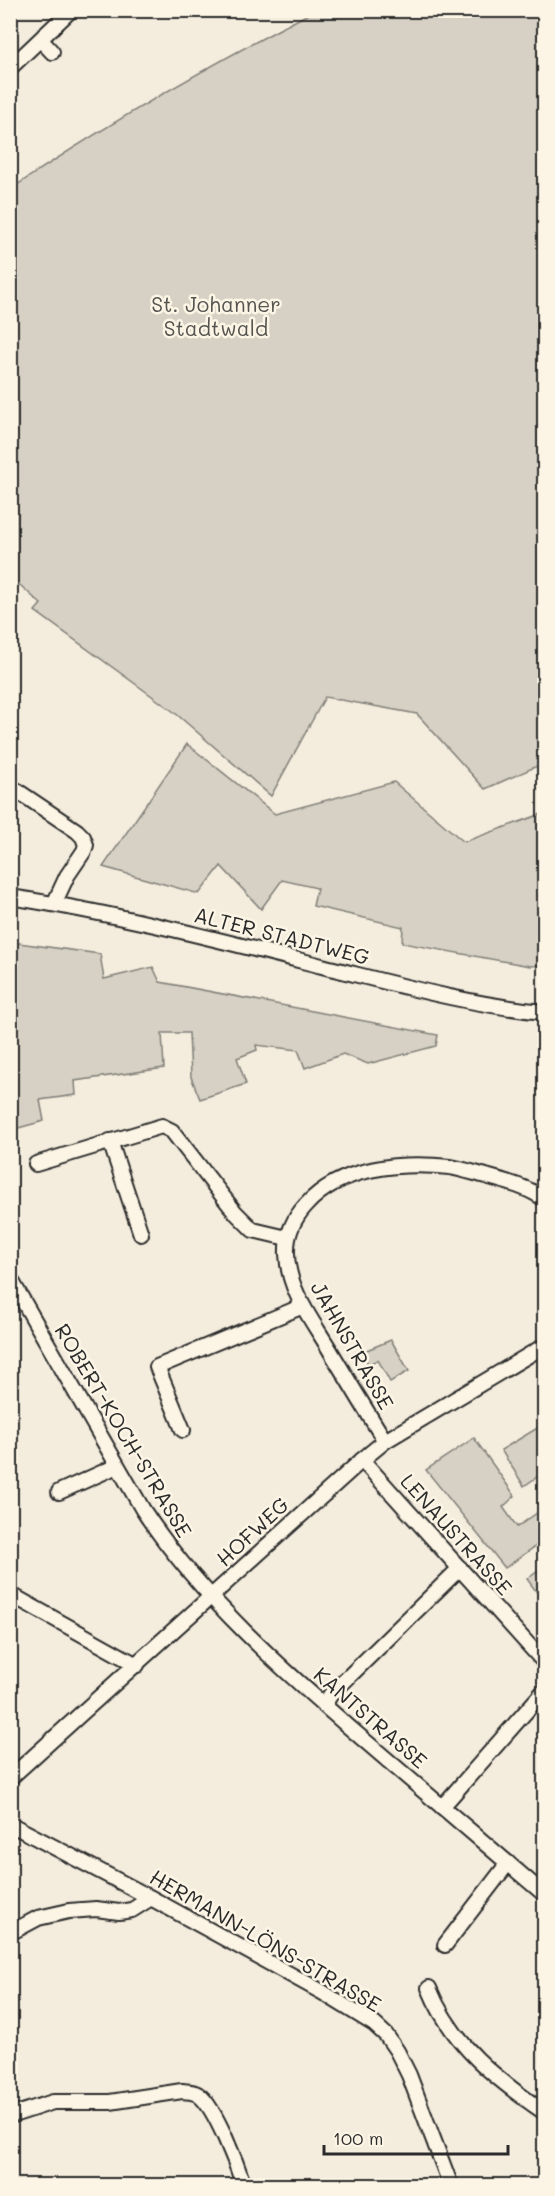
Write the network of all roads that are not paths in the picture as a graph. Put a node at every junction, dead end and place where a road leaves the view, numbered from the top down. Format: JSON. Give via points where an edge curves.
{"nodes":[{"id":1,"x":71,"y":10,"type":"edge"},
{"id":2,"x":41,"y":40,"type":"junction"},
{"id":3,"x":52,"y":52,"type":"dead end"},
{"id":4,"x":10,"y":68,"type":"edge"},
{"id":5,"x":10,"y":786,"type":"edge"},
{"id":6,"x":10,"y":897,"type":"edge"},
{"id":7,"x":54,"y":904,"type":"junction"},
{"id":8,"x":544,"y":1012,"type":"edge"},
{"id":9,"x":110,"y":1141,"type":"junction"},
{"id":10,"x":36,"y":1164,"type":"dead end"},
{"id":11,"x":544,"y":1199,"type":"edge"},
{"id":12,"x":141,"y":1234,"type":"dead end"},
{"id":13,"x":287,"y":1238,"type":"junction"},
{"id":14,"x":10,"y":1278,"type":"edge"},
{"id":15,"x":303,"y":1306,"type":"junction"},
{"id":16,"x":544,"y":1346,"type":"edge"},
{"id":17,"x":183,"y":1430,"type":"dead end"},
{"id":18,"x":385,"y":1442,"type":"junction"},
{"id":19,"x":362,"y":1460,"type":"junction"},
{"id":20,"x":117,"y":1466,"type":"junction"},
{"id":21,"x":59,"y":1492,"type":"dead end"},
{"id":22,"x":460,"y":1568,"type":"junction"},
{"id":23,"x":10,"y":1594,"type":"edge"},
{"id":24,"x":212,"y":1597,"type":"junction"},
{"id":25,"x":544,"y":1662,"type":"edge"},
{"id":26,"x":137,"y":1665,"type":"junction"},
{"id":27,"x":544,"y":1691,"type":"edge"},
{"id":28,"x":324,"y":1705,"type":"junction"},
{"id":29,"x":10,"y":1778,"type":"edge"},
{"id":30,"x":442,"y":1808,"type":"junction"},
{"id":31,"x":10,"y":1824,"type":"edge"},
{"id":32,"x":508,"y":1863,"type":"junction"},
{"id":33,"x":544,"y":1894,"type":"edge"},
{"id":34,"x":151,"y":1898,"type":"junction"},
{"id":35,"x":10,"y":1934,"type":"edge"},
{"id":36,"x":445,"y":1945,"type":"dead end"},
{"id":37,"x":429,"y":1988,"type":"dead end"},
{"id":38,"x":544,"y":2112,"type":"edge"},
{"id":39,"x":10,"y":2116,"type":"edge"},
{"id":40,"x":244,"y":2186,"type":"edge"},
{"id":41,"x":451,"y":2186,"type":"edge"}],
"edges":[{"from":1,"to":2,"type":"street"},
{"from":2,"to":3,"type":"street"},
{"from":2,"to":4,"type":"street"},
{"from":5,"to":7,"type":"street","via":[[77,831],[86,845]]},
{"from":6,"to":7,"type":"street","name":"ALTER STADTWEG"},
{"from":7,"to":8,"type":"street","name":"ALTER STADTWEG","via":[[434,994]]},
{"from":9,"to":10,"type":"street"},
{"from":9,"to":12,"type":"street"},
{"from":9,"to":13,"type":"street","via":[[162,1125],[172,1131],[235,1212],[254,1230]]},
{"from":11,"to":13,"type":"street","via":[[509,1182],[452,1167],[386,1167],[328,1185],[301,1210]]},
{"from":13,"to":15,"type":"street","name":"JAHNSTRASSE","via":[[291,1281]]},
{"from":14,"to":20,"type":"street","name":"ROBERT-KOCH-STRASSE"},
{"from":15,"to":17,"type":"street","via":[[157,1367]]},
{"from":15,"to":18,"type":"street","name":"JAHNSTRASSE"},
{"from":16,"to":18,"type":"street","name":"HOFWEG"},
{"from":18,"to":19,"type":"street","name":"HOFWEG"},
{"from":19,"to":22,"type":"street","name":"LENAUSTRASSE"},
{"from":19,"to":24,"type":"street","name":"HOFWEG"},
{"from":20,"to":21,"type":"street"},
{"from":20,"to":24,"type":"street","name":"ROBERT-KOCH-STRASSE","via":[[160,1537]]},
{"from":22,"to":25,"type":"street","name":"LENAUSTRASSE"},
{"from":22,"to":28,"type":"street"},
{"from":23,"to":26,"type":"street"},
{"from":24,"to":26,"type":"street","name":"HOFWEG"},
{"from":24,"to":28,"type":"street","name":"KANTSTRASSE"},
{"from":26,"to":29,"type":"street","name":"HOFWEG"},
{"from":27,"to":30,"type":"street"},
{"from":28,"to":30,"type":"street","name":"KANTSTRASSE"},
{"from":30,"to":32,"type":"street","name":"KANTSTRASSE"},
{"from":31,"to":34,"type":"street","name":"HERMANN-LÖNS-STRASSE"},
{"from":32,"to":33,"type":"street","name":"KANTSTRASSE"},
{"from":32,"to":36,"type":"street"},
{"from":34,"to":35,"type":"street","via":[[132,1910],[69,1911],[38,1918]]},
{"from":34,"to":41,"type":"street","name":"HERMANN-LÖNS-STRASSE","via":[[353,2010],[386,2035],[409,2075]]},
{"from":37,"to":38,"type":"street","via":[[436,2007],[474,2058]]},
{"from":39,"to":40,"type":"street","via":[[53,2102],[110,2102],[194,2092],[213,2115]]}]}
